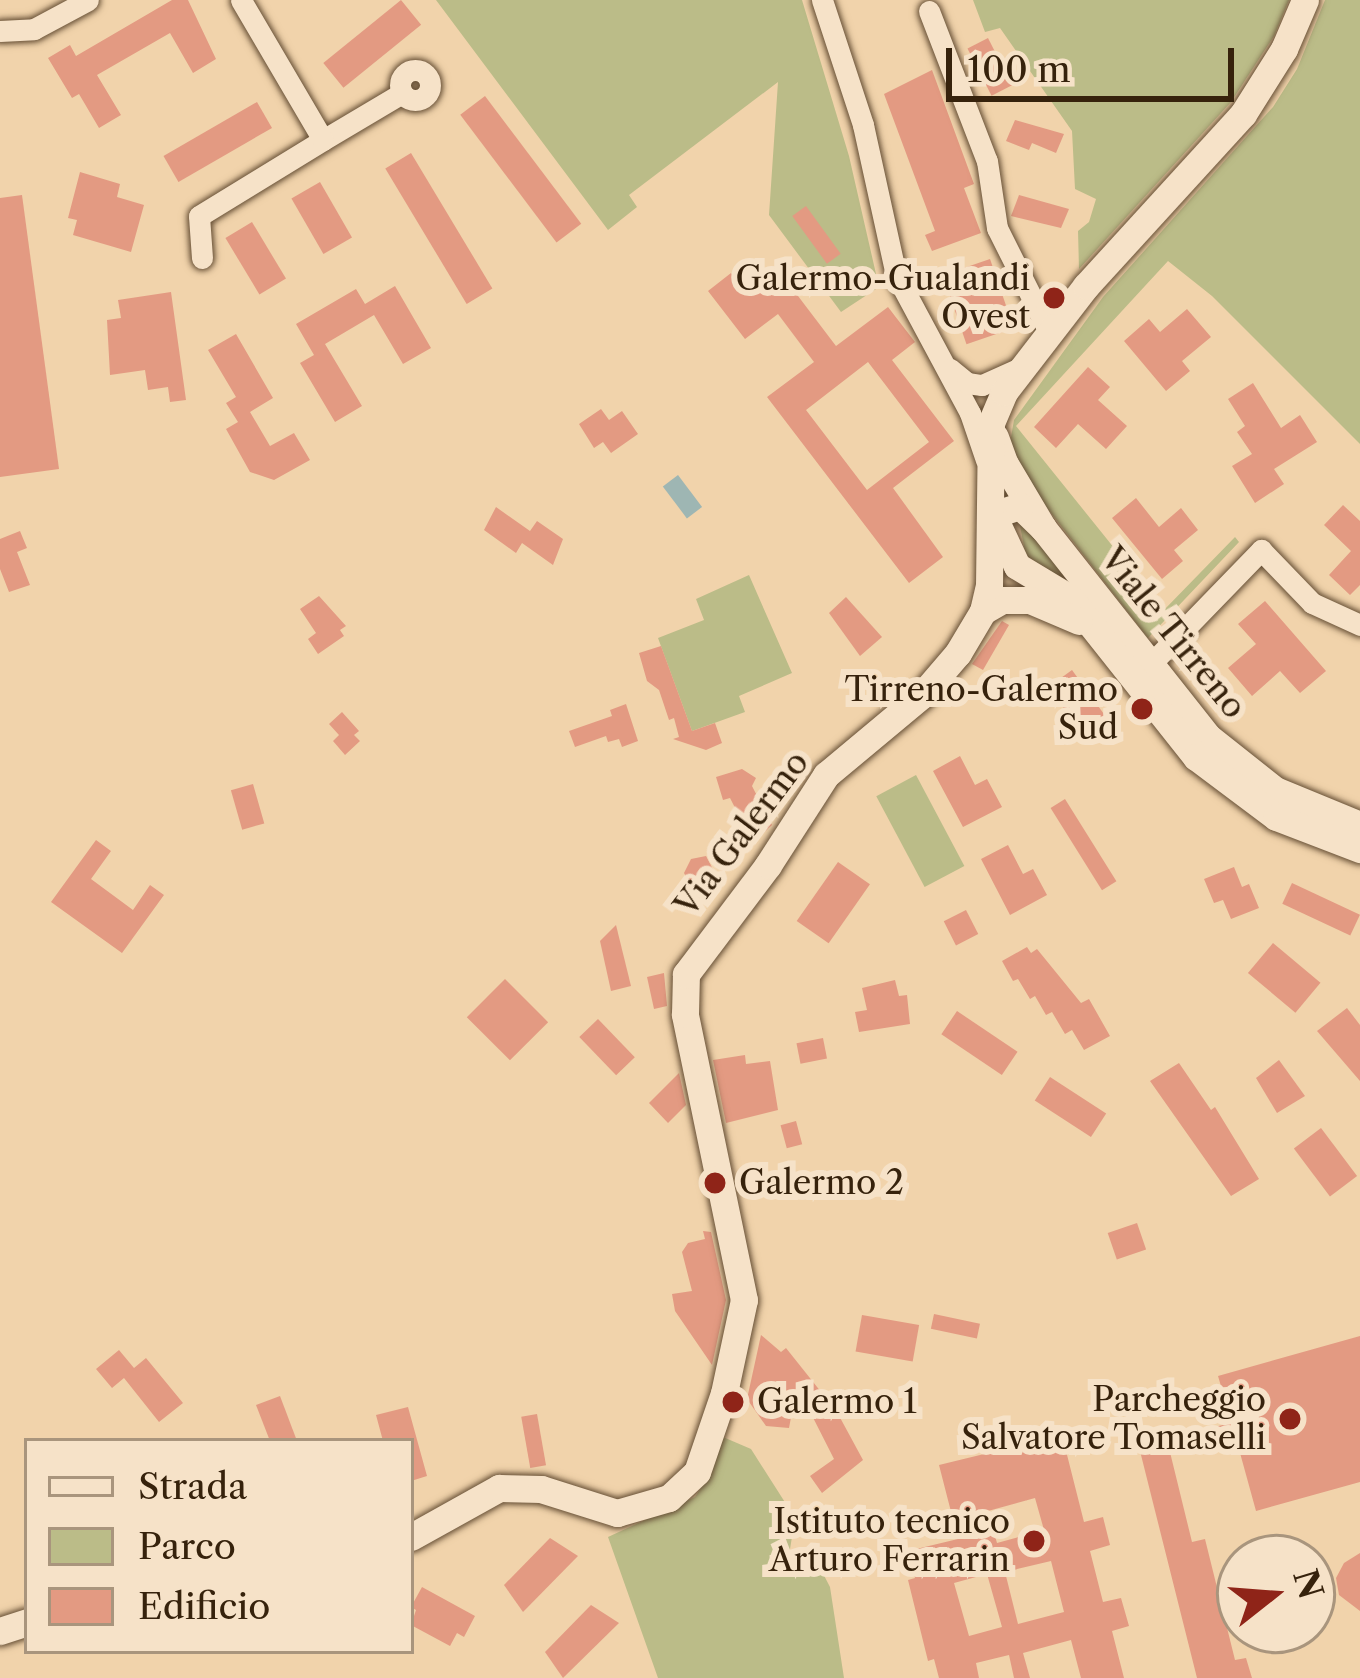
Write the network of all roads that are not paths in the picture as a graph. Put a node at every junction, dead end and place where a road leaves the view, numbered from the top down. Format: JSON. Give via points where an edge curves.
{"nodes":[{"id":1,"x":66,"y":0,"type":"edge"},
{"id":2,"x":88,"y":0,"type":"edge"},
{"id":3,"x":241,"y":0,"type":"edge"},
{"id":4,"x":822,"y":0,"type":"edge"},
{"id":5,"x":1305,"y":0,"type":"edge"},
{"id":6,"x":927,"y":6,"type":"edge"},
{"id":7,"x":0,"y":28,"type":"edge"},
{"id":8,"x":402,"y":93,"type":"dead end"},
{"id":9,"x":323,"y":140,"type":"junction"},
{"id":10,"x":202,"y":258,"type":"dead end"},
{"id":11,"x":1048,"y":332,"type":"junction"},
{"id":12,"x":946,"y":364,"type":"junction"},
{"id":13,"x":1019,"y":368,"type":"junction"},
{"id":14,"x":991,"y":423,"type":"junction"},
{"id":15,"x":989,"y":471,"type":"junction"},
{"id":16,"x":992,"y":515,"type":"junction"},
{"id":17,"x":1043,"y":528,"type":"junction"},
{"id":18,"x":982,"y":610,"type":"junction"},
{"id":19,"x":1360,"y":625,"type":"edge"},
{"id":20,"x":1099,"y":636,"type":"junction"},
{"id":21,"x":1141,"y":673,"type":"junction"},
{"id":22,"x":1360,"y":825,"type":"edge"},
{"id":23,"x":1360,"y":849,"type":"edge"},
{"id":24,"x":414,"y":1535,"type":"edge"}],
"edges":[{"from":1,"to":7,"type":"street"},
{"from":2,"to":7,"type":"street","via":[[34,29]]},
{"from":3,"to":9,"type":"street"},
{"from":4,"to":12,"type":"street","via":[[862,125],[896,275]]},
{"from":5,"to":11,"type":"main road","name":"Via Galermo","via":[[1244,114]]},
{"from":6,"to":11,"type":"street","via":[[987,161],[998,228]]},
{"from":8,"to":9,"type":"street"},
{"from":9,"to":10,"type":"street","via":[[199,216]]},
{"from":11,"to":13,"type":"main road","name":"Via Galermo"},
{"from":12,"to":13,"type":"street","via":[[974,385]]},
{"from":12,"to":15,"type":"street"},
{"from":13,"to":14,"type":"main road","name":"Via Galermo"},
{"from":14,"to":15,"type":"main road","name":"Via Galermo"},
{"from":14,"to":17,"type":"main road","name":"Viale Tirreno"},
{"from":15,"to":16,"type":"main road","name":"Via Galermo"},
{"from":16,"to":17,"type":"main road","via":[[1015,505]]},
{"from":16,"to":18,"type":"main road","name":"Via Galermo"},
{"from":16,"to":20,"type":"main road","name":"Viale Tirreno","via":[[1018,566],[1070,598]]},
{"from":17,"to":21,"type":"main road","name":"Viale Tirreno"},
{"from":18,"to":20,"type":"main road","via":[[1030,600]]},
{"from":18,"to":24,"type":"main road","name":"Via Galermo","via":[[941,677],[826,775],[686,974],[685,1014],[743,1300],[697,1472],[669,1498],[616,1514],[541,1489],[499,1488]]},
{"from":19,"to":21,"type":"street","via":[[1312,603],[1261,550]]},
{"from":20,"to":21,"type":"main road","name":"Viale Tirreno"},
{"from":21,"to":22,"type":"main road","name":"Viale Tirreno","via":[[1240,765],[1308,807]]},
{"from":21,"to":23,"type":"main road","name":"Viale Tirreno","via":[[1196,757],[1240,794],[1308,833]]}]}
